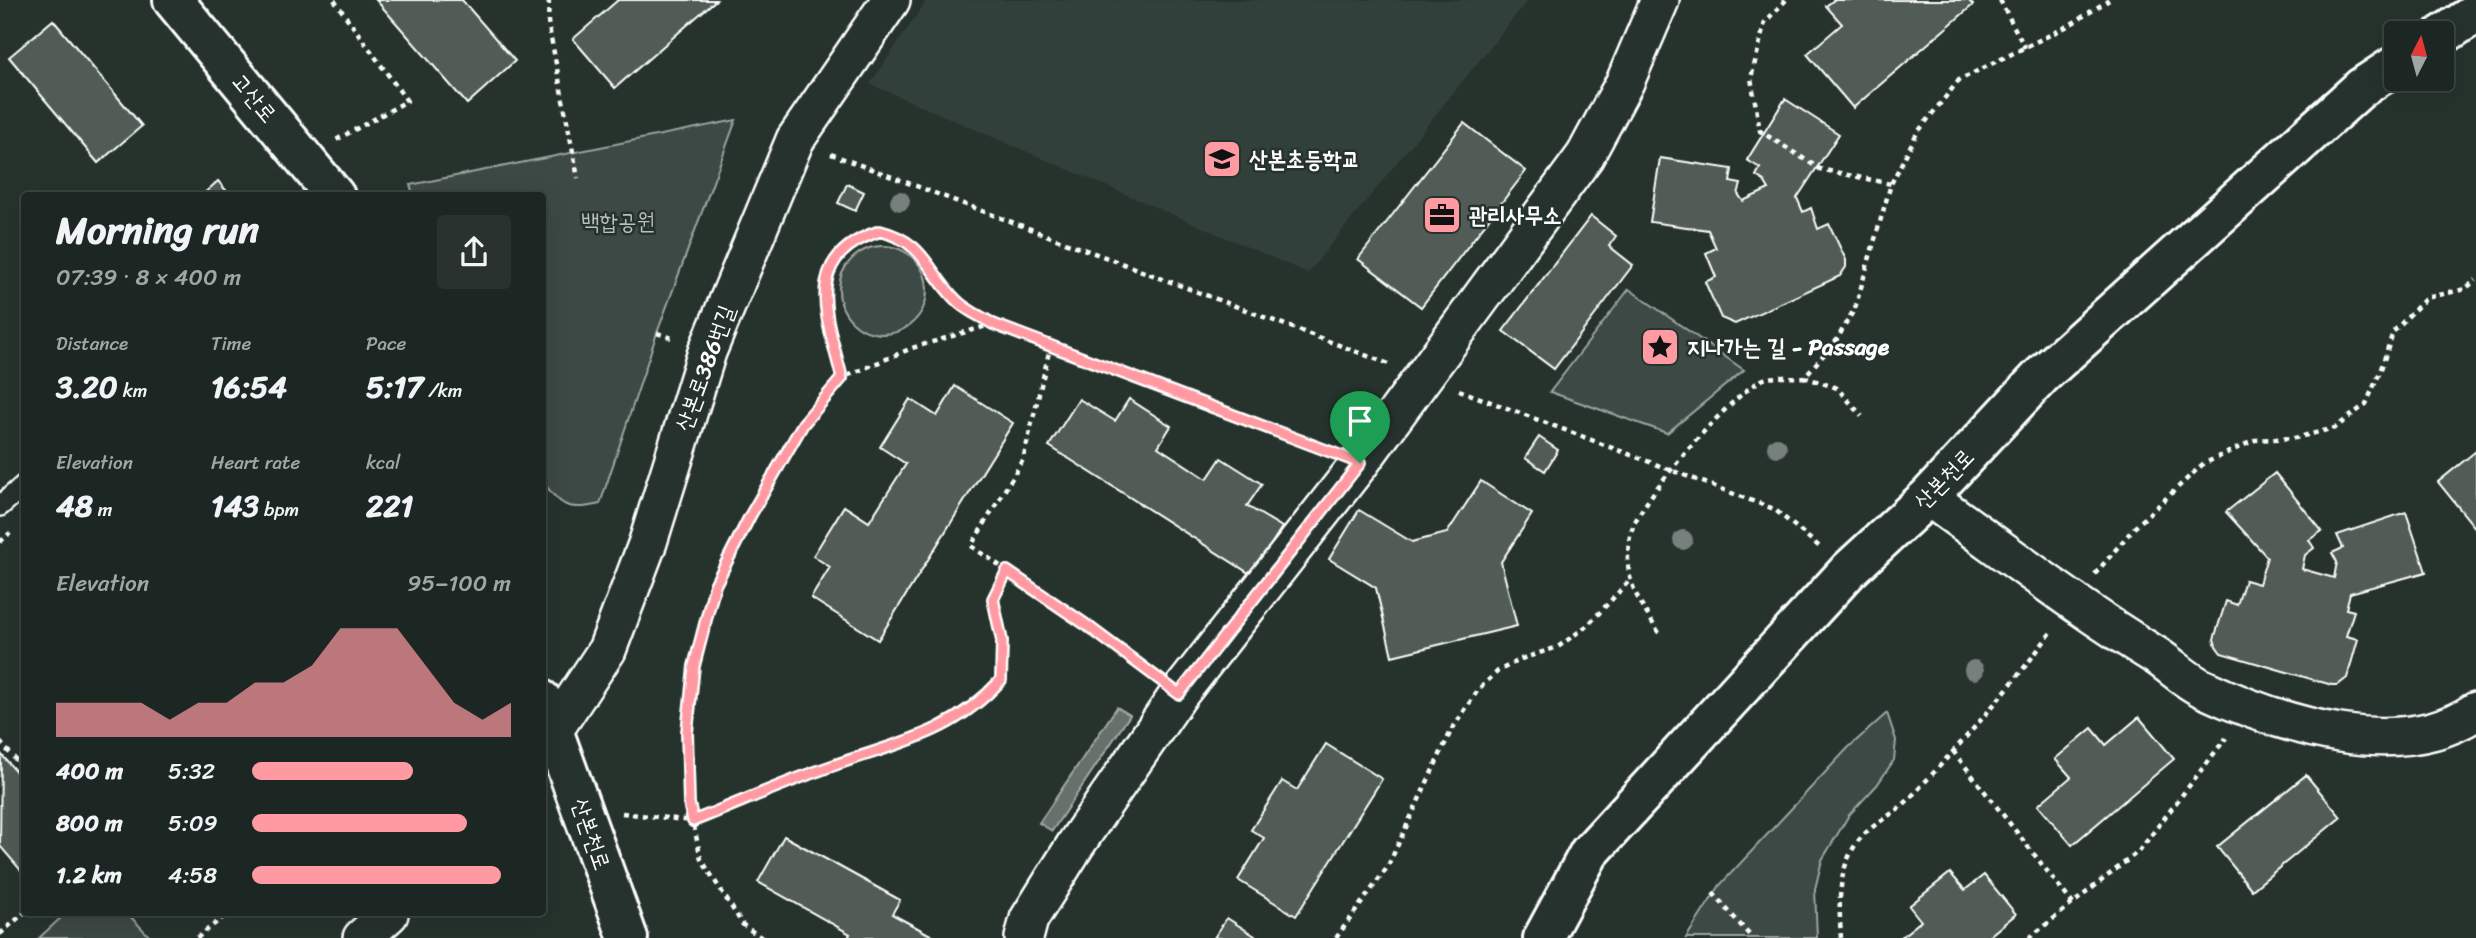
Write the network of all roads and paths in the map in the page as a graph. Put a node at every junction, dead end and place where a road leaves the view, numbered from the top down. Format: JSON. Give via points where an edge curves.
{"nodes":[{"id":1,"x":173,"y":0,"type":"edge"},
{"id":2,"x":334,"y":0,"type":"edge"},
{"id":3,"x":549,"y":0,"type":"edge"},
{"id":4,"x":891,"y":0,"type":"edge"},
{"id":5,"x":1660,"y":0,"type":"edge"},
{"id":6,"x":1786,"y":0,"type":"edge"},
{"id":7,"x":2000,"y":0,"type":"edge"},
{"id":8,"x":2109,"y":0,"type":"edge"},
{"id":9,"x":2476,"y":13,"type":"edge"},
{"id":10,"x":2454,"y":27,"type":"edge"},
{"id":11,"x":2025,"y":48,"type":"junction"},
{"id":12,"x":2384,"y":73,"type":"edge"},
{"id":13,"x":795,"y":140,"type":"junction"},
{"id":14,"x":304,"y":158,"type":"junction"},
{"id":15,"x":578,"y":178,"type":"dead end"},
{"id":16,"x":1891,"y":184,"type":"junction"},
{"id":17,"x":332,"y":192,"type":"edge"},
{"id":18,"x":2476,"y":280,"type":"edge"},
{"id":19,"x":993,"y":324,"type":"junction"},
{"id":20,"x":1051,"y":344,"type":"junction"},
{"id":21,"x":1422,"y":376,"type":"junction"},
{"id":22,"x":1804,"y":377,"type":"junction"},
{"id":23,"x":842,"y":378,"type":"junction"},
{"id":24,"x":1862,"y":416,"type":"dead end"},
{"id":25,"x":1360,"y":463,"type":"junction"},
{"id":26,"x":1670,"y":470,"type":"junction"},
{"id":27,"x":21,"y":488,"type":"edge"},
{"id":28,"x":1928,"y":497,"type":"junction"},
{"id":29,"x":0,"y":506,"type":"edge"},
{"id":30,"x":1849,"y":570,"type":"junction"},
{"id":31,"x":1007,"y":571,"type":"junction"},
{"id":32,"x":1629,"y":581,"type":"junction"},
{"id":33,"x":2074,"y":601,"type":"junction"},
{"id":34,"x":1659,"y":633,"type":"dead end"},
{"id":35,"x":1179,"y":694,"type":"junction"},
{"id":36,"x":2249,"y":707,"type":"junction"},
{"id":37,"x":2476,"y":711,"type":"edge"},
{"id":38,"x":547,"y":726,"type":"edge"},
{"id":39,"x":0,"y":742,"type":"edge"},
{"id":40,"x":1953,"y":751,"type":"junction"},
{"id":41,"x":21,"y":766,"type":"edge"},
{"id":42,"x":583,"y":808,"type":"junction"},
{"id":43,"x":693,"y":821,"type":"junction"},
{"id":44,"x":1713,"y":893,"type":"dead end"},
{"id":45,"x":2073,"y":904,"type":"junction"},
{"id":46,"x":21,"y":916,"type":"edge"},
{"id":47,"x":224,"y":916,"type":"edge"},
{"id":48,"x":387,"y":916,"type":"edge"},
{"id":49,"x":0,"y":934,"type":"edge"},
{"id":50,"x":197,"y":938,"type":"edge"},
{"id":51,"x":362,"y":938,"type":"edge"},
{"id":52,"x":628,"y":938,"type":"edge"},
{"id":53,"x":762,"y":938,"type":"edge"},
{"id":54,"x":1024,"y":938,"type":"edge"},
{"id":55,"x":1336,"y":938,"type":"edge"},
{"id":56,"x":1543,"y":938,"type":"edge"},
{"id":57,"x":1752,"y":938,"type":"edge"},
{"id":58,"x":1841,"y":938,"type":"edge"},
{"id":59,"x":2029,"y":938,"type":"edge"}],
"edges":[{"from":1,"to":14,"type":"street","name":"고산로"},
{"from":2,"to":14,"type":"path","via":[[407,101]]},
{"from":3,"to":15,"type":"path","via":[[548,22]]},
{"from":4,"to":13,"type":"street","name":"산본로386번길"},
{"from":5,"to":21,"type":"street","via":[[1625,82],[1585,156]]},
{"from":6,"to":16,"type":"path","via":[[1765,22],[1751,78],[1760,131],[1820,169]]},
{"from":7,"to":11,"type":"path"},
{"from":8,"to":11,"type":"path"},
{"from":9,"to":10,"type":"street"},
{"from":11,"to":16,"type":"path","via":[[1959,80],[1917,133]]},
{"from":12,"to":28,"type":"street","name":"산본천로","via":[[2361,88],[2041,376]]},
{"from":13,"to":21,"type":"path"},
{"from":13,"to":38,"type":"street","name":"산본로386번길","via":[[707,352],[648,542],[607,650]]},
{"from":14,"to":17,"type":"street","name":"고산로"},
{"from":16,"to":22,"type":"path","via":[[1855,308],[1836,341]]},
{"from":18,"to":33,"type":"path","via":[[2465,289],[2426,298],[2393,332],[2366,404],[2335,428],[2295,438],[2255,440],[2203,464],[2134,528]]},
{"from":19,"to":20,"type":"path"},
{"from":19,"to":23,"type":"path","via":[[912,348]]},
{"from":19,"to":23,"type":"path","via":[[956,301],[916,248],[899,236],[880,231],[861,237],[842,249],[827,278],[826,321]]},
{"from":20,"to":25,"type":"path"},
{"from":20,"to":31,"type":"path","via":[[1023,460],[971,547]]},
{"from":21,"to":25,"type":"street"},
{"from":21,"to":26,"type":"path"},
{"from":22,"to":24,"type":"path","via":[[1837,388]]},
{"from":22,"to":26,"type":"path","via":[[1765,379],[1727,408]]},
{"from":23,"to":43,"type":"path","via":[[803,424],[715,585],[694,666],[687,732]]},
{"from":25,"to":35,"type":"street"},
{"from":26,"to":30,"type":"path","via":[[1774,509]]},
{"from":26,"to":32,"type":"path","via":[[1632,528]]},
{"from":27,"to":29,"type":"lane"},
{"from":28,"to":30,"type":"street","name":"산본천로"},
{"from":28,"to":33,"type":"street"},
{"from":30,"to":56,"type":"street","name":"산본천로","via":[[1589,853]]},
{"from":31,"to":35,"type":"path"},
{"from":31,"to":43,"type":"path","via":[[993,599],[1002,641],[1001,680],[983,700],[924,736],[832,766]]},
{"from":32,"to":34,"type":"path"},
{"from":32,"to":55,"type":"path","via":[[1588,625],[1558,647],[1521,659],[1478,690],[1451,731],[1387,868]]},
{"from":33,"to":36,"type":"street","via":[[2199,687]]},
{"from":33,"to":40,"type":"path","via":[[2010,690]]},
{"from":35,"to":54,"type":"street","via":[[1069,855],[1029,919]]},
{"from":36,"to":37,"type":"street","via":[[2350,736],[2409,734],[2457,724]]},
{"from":36,"to":45,"type":"path","via":[[2139,851]]},
{"from":38,"to":42,"type":"street","name":"산본천로"},
{"from":39,"to":41,"type":"path"},
{"from":40,"to":45,"type":"path"},
{"from":40,"to":58,"type":"path","via":[[1906,802],[1875,824],[1856,845],[1841,878]]},
{"from":42,"to":43,"type":"path"},
{"from":42,"to":52,"type":"street","name":"산본천로"},
{"from":43,"to":53,"type":"path","via":[[701,859],[743,925]]},
{"from":44,"to":57,"type":"path"},
{"from":45,"to":59,"type":"path"},
{"from":46,"to":49,"type":"path"},
{"from":47,"to":50,"type":"path"},
{"from":48,"to":51,"type":"street"}]}
